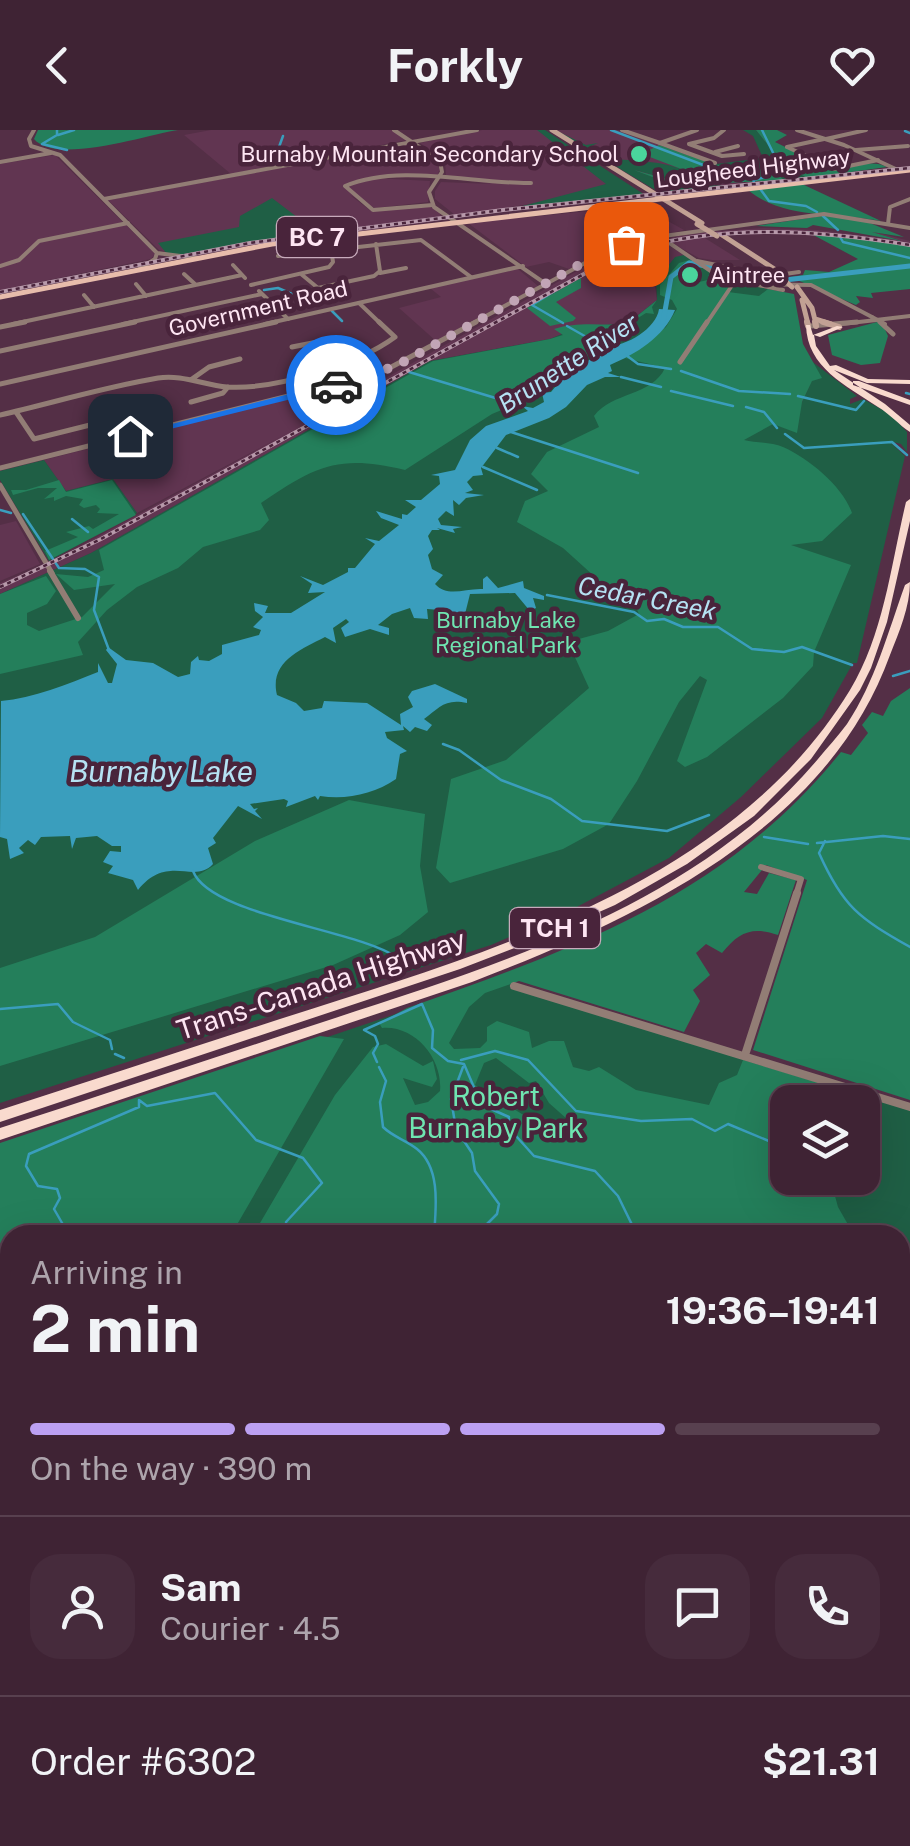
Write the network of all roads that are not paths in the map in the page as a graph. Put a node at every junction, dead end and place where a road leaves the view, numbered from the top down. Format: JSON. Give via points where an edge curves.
{"nodes":[{"id":1,"x":34,"y":130,"type":"edge"},
{"id":2,"x":397,"y":130,"type":"edge"},
{"id":3,"x":477,"y":130,"type":"edge"},
{"id":4,"x":550,"y":130,"type":"edge"},
{"id":5,"x":622,"y":130,"type":"edge"},
{"id":6,"x":698,"y":130,"type":"edge"},
{"id":7,"x":724,"y":130,"type":"edge"},
{"id":8,"x":798,"y":130,"type":"edge"},
{"id":9,"x":866,"y":130,"type":"edge"},
{"id":10,"x":824,"y":139,"type":"junction"},
{"id":11,"x":414,"y":142,"type":"junction"},
{"id":12,"x":660,"y":143,"type":"junction"},
{"id":13,"x":738,"y":146,"type":"dead end"},
{"id":14,"x":908,"y":146,"type":"edge"},
{"id":15,"x":856,"y":150,"type":"junction"},
{"id":16,"x":45,"y":153,"type":"junction"},
{"id":17,"x":714,"y":154,"type":"junction"},
{"id":18,"x":744,"y":154,"type":"dead end"},
{"id":19,"x":704,"y":159,"type":"junction"},
{"id":20,"x":878,"y":160,"type":"junction"},
{"id":21,"x":0,"y":162,"type":"edge"},
{"id":22,"x":714,"y":163,"type":"dead end"},
{"id":23,"x":910,"y":169,"type":"edge"},
{"id":24,"x":899,"y":170,"type":"junction"},
{"id":25,"x":439,"y":180,"type":"junction"},
{"id":26,"x":531,"y":182,"type":"dead end"},
{"id":27,"x":639,"y":187,"type":"junction"},
{"id":28,"x":738,"y":189,"type":"junction"},
{"id":29,"x":104,"y":199,"type":"junction"},
{"id":30,"x":910,"y":199,"type":"edge"},
{"id":31,"x":645,"y":200,"type":"junction"},
{"id":32,"x":663,"y":200,"type":"junction"},
{"id":33,"x":434,"y":204,"type":"junction"},
{"id":34,"x":443,"y":213,"type":"junction"},
{"id":35,"x":456,"y":221,"type":"junction"},
{"id":36,"x":442,"y":222,"type":"junction"},
{"id":37,"x":128,"y":224,"type":"junction"},
{"id":38,"x":467,"y":224,"type":"junction"},
{"id":39,"x":888,"y":224,"type":"junction"},
{"id":40,"x":608,"y":227,"type":"dead end"},
{"id":41,"x":910,"y":228,"type":"edge"},
{"id":42,"x":659,"y":236,"type":"junction"},
{"id":43,"x":633,"y":242,"type":"junction"},
{"id":44,"x":376,"y":244,"type":"junction"},
{"id":45,"x":331,"y":249,"type":"junction"},
{"id":46,"x":157,"y":252,"type":"junction"},
{"id":47,"x":278,"y":256,"type":"dead end"},
{"id":48,"x":186,"y":257,"type":"junction"},
{"id":49,"x":196,"y":258,"type":"junction"},
{"id":50,"x":698,"y":262,"type":"junction"},
{"id":51,"x":147,"y":265,"type":"junction"},
{"id":52,"x":232,"y":265,"type":"dead end"},
{"id":53,"x":0,"y":266,"type":"edge"},
{"id":54,"x":521,"y":266,"type":"junction"},
{"id":55,"x":406,"y":268,"type":"dead end"},
{"id":56,"x":138,"y":270,"type":"junction"},
{"id":57,"x":798,"y":272,"type":"dead end"},
{"id":58,"x":380,"y":273,"type":"junction"},
{"id":59,"x":184,"y":274,"type":"dead end"},
{"id":60,"x":302,"y":274,"type":"junction"},
{"id":61,"x":778,"y":274,"type":"junction"},
{"id":62,"x":242,"y":275,"type":"junction"},
{"id":63,"x":471,"y":278,"type":"junction"},
{"id":64,"x":735,"y":281,"type":"junction"},
{"id":65,"x":66,"y":283,"type":"junction"},
{"id":66,"x":136,"y":284,"type":"dead end"},
{"id":67,"x":252,"y":284,"type":"junction"},
{"id":68,"x":546,"y":284,"type":"junction"},
{"id":69,"x":752,"y":284,"type":"junction"},
{"id":70,"x":196,"y":285,"type":"junction"},
{"id":71,"x":795,"y":287,"type":"junction"},
{"id":72,"x":783,"y":290,"type":"dead end"},
{"id":73,"x":262,"y":294,"type":"junction"},
{"id":74,"x":84,"y":295,"type":"dead end"},
{"id":75,"x":0,"y":296,"type":"edge"},
{"id":76,"x":146,"y":296,"type":"junction"},
{"id":77,"x":359,"y":303,"type":"junction"},
{"id":78,"x":36,"y":307,"type":"dead end"},
{"id":79,"x":94,"y":307,"type":"junction"},
{"id":80,"x":857,"y":309,"type":"junction"},
{"id":81,"x":896,"y":315,"type":"junction"},
{"id":82,"x":910,"y":316,"type":"edge"},
{"id":83,"x":44,"y":317,"type":"junction"},
{"id":84,"x":872,"y":317,"type":"junction"},
{"id":85,"x":288,"y":319,"type":"junction"},
{"id":86,"x":862,"y":321,"type":"junction"},
{"id":87,"x":1,"y":325,"type":"edge"},
{"id":88,"x":814,"y":327,"type":"junction"},
{"id":89,"x":839,"y":327,"type":"junction"},
{"id":90,"x":893,"y":334,"type":"dead end"},
{"id":91,"x":292,"y":348,"type":"dead end"},
{"id":92,"x":0,"y":351,"type":"edge"},
{"id":93,"x":366,"y":356,"type":"junction"},
{"id":94,"x":240,"y":359,"type":"dead end"},
{"id":95,"x":680,"y":362,"type":"dead end"},
{"id":96,"x":829,"y":367,"type":"junction"},
{"id":97,"x":192,"y":378,"type":"junction"},
{"id":98,"x":910,"y":382,"type":"edge"},
{"id":99,"x":0,"y":384,"type":"edge"},
{"id":100,"x":228,"y":387,"type":"junction"},
{"id":101,"x":191,"y":402,"type":"dead end"},
{"id":102,"x":910,"y":405,"type":"edge"},
{"id":103,"x":16,"y":412,"type":"junction"},
{"id":104,"x":138,"y":414,"type":"dead end"},
{"id":105,"x":0,"y":415,"type":"edge"},
{"id":106,"x":910,"y":430,"type":"edge"},
{"id":107,"x":0,"y":468,"type":"edge"},
{"id":108,"x":0,"y":486,"type":"edge"},
{"id":109,"x":910,"y":502,"type":"edge"},
{"id":110,"x":910,"y":585,"type":"edge"},
{"id":111,"x":78,"y":618,"type":"dead end"},
{"id":112,"x":761,"y":868,"type":"dead end"},
{"id":113,"x":514,"y":986,"type":"dead end"},
{"id":114,"x":745,"y":1055,"type":"junction"},
{"id":115,"x":910,"y":1107,"type":"edge"},
{"id":116,"x":0,"y":1116,"type":"edge"},
{"id":117,"x":0,"y":1134,"type":"edge"},
{"id":118,"x":0,"y":1342,"type":"edge"},
{"id":119,"x":0,"y":1353,"type":"edge"}],
"edges":[{"from":1,"to":16,"type":"street","via":[[30,144]]},
{"from":2,"to":11,"type":"street"},
{"from":3,"to":11,"type":"street"},
{"from":4,"to":27,"type":"main road"},
{"from":4,"to":32,"type":"main road"},
{"from":5,"to":12,"type":"street"},
{"from":6,"to":12,"type":"street"},
{"from":7,"to":17,"type":"street","via":[[689,143]]},
{"from":8,"to":10,"type":"street"},
{"from":9,"to":10,"type":"street"},
{"from":10,"to":15,"type":"street"},
{"from":10,"to":20,"type":"street","via":[[787,147],[834,168]]},
{"from":11,"to":25,"type":"street","via":[[444,161]]},
{"from":11,"to":29,"type":"street"},
{"from":12,"to":19,"type":"street"},
{"from":13,"to":17,"type":"street"},
{"from":14,"to":15,"type":"street"},
{"from":15,"to":20,"type":"street"},
{"from":16,"to":21,"type":"street"},
{"from":16,"to":29,"type":"street","via":[[55,153]]},
{"from":17,"to":18,"type":"street"},
{"from":17,"to":19,"type":"street"},
{"from":19,"to":22,"type":"street"},
{"from":20,"to":24,"type":"street"},
{"from":23,"to":24,"type":"main road","name":"Lougheed Highway","number":"BC 7"},
{"from":24,"to":28,"type":"main road","name":"Lougheed Highway","number":"BC 7"},
{"from":25,"to":26,"type":"street"},
{"from":25,"to":33,"type":"street","via":[[429,190]]},
{"from":25,"to":33,"type":"street","via":[[370,177],[345,186],[373,210]]},
{"from":27,"to":31,"type":"main road"},
{"from":27,"to":32,"type":"main road"},
{"from":28,"to":32,"type":"main road","name":"Lougheed Highway","number":"BC 7"},
{"from":28,"to":32,"type":"main road","name":"Lougheed Highway","number":"BC 7"},
{"from":29,"to":37,"type":"street"},
{"from":30,"to":39,"type":"street","via":[[890,207]]},
{"from":31,"to":32,"type":"main road","name":"Lougheed Highway","number":"BC 7"},
{"from":31,"to":35,"type":"main road","name":"Lougheed Highway","number":"BC 7"},
{"from":31,"to":38,"type":"main road","name":"Lougheed Highway","number":"BC 7"},
{"from":32,"to":61,"type":"main road","bridge":true},
{"from":33,"to":34,"type":"street"},
{"from":33,"to":35,"type":"street"},
{"from":34,"to":35,"type":"street"},
{"from":34,"to":36,"type":"main road"},
{"from":35,"to":36,"type":"main road","name":"Lougheed Highway","number":"BC 7"},
{"from":35,"to":38,"type":"main road","name":"Lougheed Highway","number":"BC 7"},
{"from":35,"to":49,"type":"main road","name":"Lougheed Highway","number":"BC 7"},
{"from":36,"to":48,"type":"main road","name":"Lougheed Highway","number":"BC 7"},
{"from":37,"to":46,"type":"street"},
{"from":37,"to":53,"type":"street","via":[[40,241]]},
{"from":38,"to":54,"type":"street"},
{"from":39,"to":41,"type":"street"},
{"from":39,"to":42,"type":"street","via":[[824,214]]},
{"from":40,"to":43,"type":"street"},
{"from":42,"to":43,"type":"street"},
{"from":42,"to":50,"type":"street"},
{"from":43,"to":68,"type":"street"},
{"from":44,"to":45,"type":"street"},
{"from":44,"to":58,"type":"street"},
{"from":44,"to":63,"type":"street","via":[[421,240]]},
{"from":45,"to":47,"type":"street"},
{"from":45,"to":60,"type":"street","via":[[332,264]]},
{"from":46,"to":48,"type":"street"},
{"from":46,"to":51,"type":"street"},
{"from":48,"to":49,"type":"street"},
{"from":48,"to":51,"type":"main road","name":"Lougheed Highway","number":"BC 7"},
{"from":49,"to":56,"type":"main road","name":"Lougheed Highway","number":"BC 7"},
{"from":50,"to":61,"type":"street"},
{"from":50,"to":64,"type":"street"},
{"from":51,"to":56,"type":"street"},
{"from":51,"to":65,"type":"main road","name":"Lougheed Highway","number":"BC 7"},
{"from":52,"to":62,"type":"street"},
{"from":54,"to":63,"type":"street","name":"Government Road"},
{"from":54,"to":68,"type":"street"},
{"from":55,"to":58,"type":"street"},
{"from":56,"to":65,"type":"main road","name":"Lougheed Highway","number":"BC 7"},
{"from":57,"to":61,"type":"street"},
{"from":58,"to":60,"type":"street","via":[[318,288]]},
{"from":59,"to":70,"type":"street"},
{"from":60,"to":67,"type":"street"},
{"from":61,"to":71,"type":"main road","bridge":true},
{"from":62,"to":67,"type":"street"},
{"from":62,"to":70,"type":"street"},
{"from":63,"to":77,"type":"street","name":"Government Road"},
{"from":64,"to":69,"type":"street"},
{"from":64,"to":95,"type":"street"},
{"from":65,"to":75,"type":"main road","name":"Lougheed Highway","number":"BC 7"},
{"from":66,"to":76,"type":"street"},
{"from":67,"to":73,"type":"street"},
{"from":68,"to":107,"type":"street","via":[[380,373]]},
{"from":69,"to":72,"type":"street"},
{"from":69,"to":80,"type":"street","via":[[811,285]]},
{"from":70,"to":76,"type":"street"},
{"from":71,"to":88,"type":"main road"},
{"from":71,"to":88,"type":"main road"},
{"from":73,"to":85,"type":"street"},
{"from":73,"to":92,"type":"street"},
{"from":74,"to":79,"type":"street"},
{"from":76,"to":79,"type":"street"},
{"from":77,"to":85,"type":"street","name":"Government Road"},
{"from":77,"to":93,"type":"street","via":[[395,336]]},
{"from":78,"to":83,"type":"street"},
{"from":79,"to":83,"type":"street"},
{"from":80,"to":81,"type":"street"},
{"from":80,"to":84,"type":"street"},
{"from":80,"to":86,"type":"street"},
{"from":81,"to":82,"type":"street"},
{"from":81,"to":84,"type":"street"},
{"from":83,"to":87,"type":"street"},
{"from":84,"to":86,"type":"street"},
{"from":84,"to":90,"type":"street"},
{"from":85,"to":99,"type":"street","name":"Government Road"},
{"from":86,"to":89,"type":"street"},
{"from":88,"to":89,"type":"highway"},
{"from":88,"to":89,"type":"main road"},
{"from":88,"to":96,"type":"highway"},
{"from":91,"to":93,"type":"street","via":[[335,339]]},
{"from":93,"to":100,"type":"street"},
{"from":94,"to":97,"type":"street"},
{"from":96,"to":98,"type":"highway","via":[[867,381]]},
{"from":96,"to":102,"type":"highway","via":[[864,389]]},
{"from":96,"to":106,"type":"highway"},
{"from":97,"to":100,"type":"street"},
{"from":97,"to":103,"type":"street","via":[[161,378]]},
{"from":100,"to":101,"type":"street"},
{"from":103,"to":104,"type":"street","via":[[34,439]]},
{"from":103,"to":105,"type":"street"},
{"from":108,"to":111,"type":"street"},
{"from":109,"to":116,"type":"highway","name":"Trans-Canada Highway","number":"TCH 1","via":[[878,638],[855,690],[778,785],[695,851],[614,900],[493,954]]},
{"from":110,"to":117,"type":"highway","name":"Trans-Canada Highway","number":"TCH 1","via":[[880,674],[826,758],[761,822],[660,892],[500,967]]},
{"from":112,"to":114,"type":"street","via":[[801,879]]},
{"from":113,"to":114,"type":"street"},
{"from":114,"to":115,"type":"street"},
{"from":118,"to":119,"type":"street"}]}
